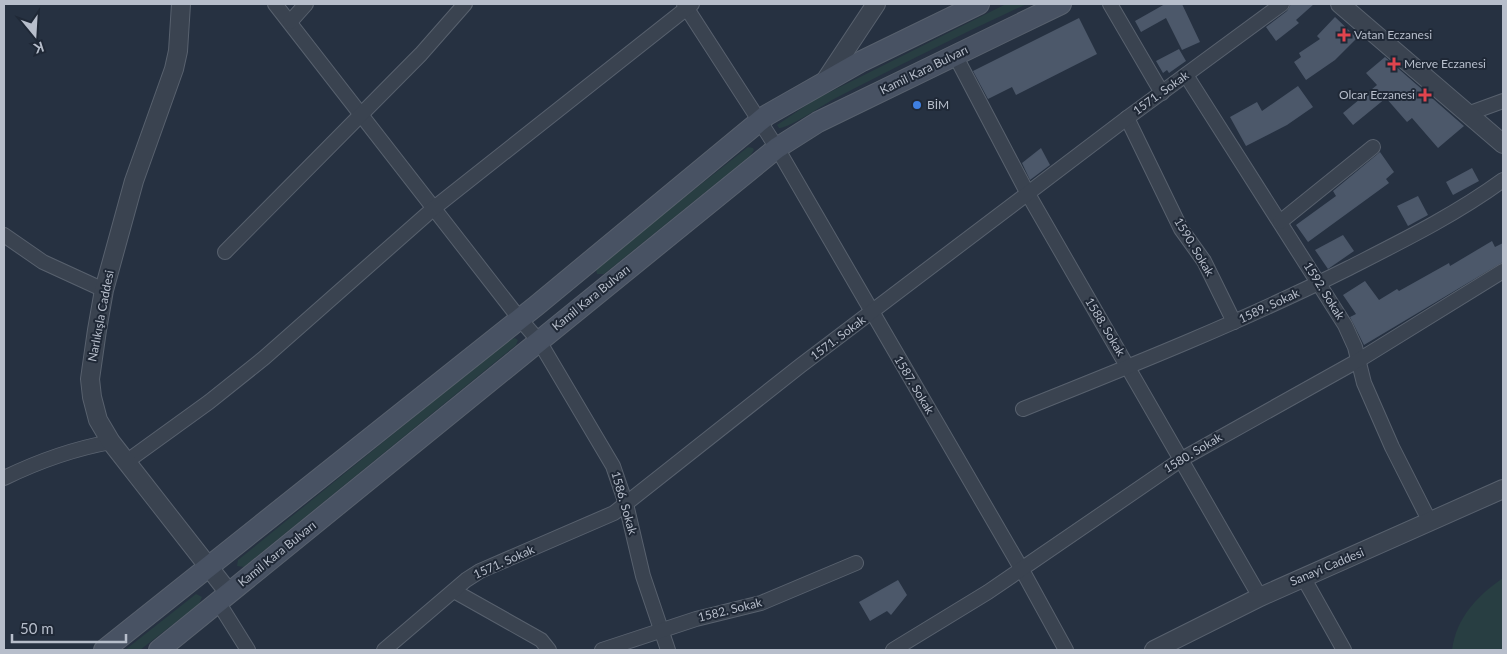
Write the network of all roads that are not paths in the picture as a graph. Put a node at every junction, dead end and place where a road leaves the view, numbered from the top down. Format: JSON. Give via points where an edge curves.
{"nodes":[{"id":1,"x":181,"y":4,"type":"edge"},
{"id":2,"x":275,"y":4,"type":"edge"},
{"id":3,"x":306,"y":4,"type":"edge"},
{"id":4,"x":465,"y":4,"type":"edge"},
{"id":5,"x":876,"y":4,"type":"edge"},
{"id":6,"x":979,"y":4,"type":"edge"},
{"id":7,"x":1061,"y":4,"type":"edge"},
{"id":8,"x":1110,"y":4,"type":"edge"},
{"id":9,"x":1282,"y":4,"type":"edge"},
{"id":10,"x":1340,"y":4,"type":"edge"},
{"id":11,"x":687,"y":5,"type":"edge"},
{"id":12,"x":290,"y":22,"type":"junction"},
{"id":13,"x":955,"y":55,"type":"junction"},
{"id":14,"x":1186,"y":75,"type":"junction"},
{"id":15,"x":825,"y":81,"type":"junction"},
{"id":16,"x":1162,"y":93,"type":"junction"},
{"id":17,"x":1503,"y":101,"type":"edge"},
{"id":18,"x":1470,"y":113,"type":"junction"},
{"id":19,"x":361,"y":115,"type":"junction"},
{"id":20,"x":1127,"y":118,"type":"junction"},
{"id":21,"x":760,"y":121,"type":"junction"},
{"id":22,"x":1503,"y":144,"type":"edge"},
{"id":23,"x":1373,"y":147,"type":"dead end"},
{"id":24,"x":777,"y":148,"type":"junction"},
{"id":25,"x":1503,"y":180,"type":"edge"},
{"id":26,"x":1028,"y":194,"type":"junction"},
{"id":27,"x":434,"y":208,"type":"junction"},
{"id":28,"x":1280,"y":222,"type":"junction"},
{"id":29,"x":4,"y":235,"type":"edge"},
{"id":30,"x":225,"y":252,"type":"dead end"},
{"id":31,"x":1503,"y":271,"type":"edge"},
{"id":32,"x":1318,"y":283,"type":"junction"},
{"id":33,"x":104,"y":290,"type":"junction"},
{"id":34,"x":871,"y":312,"type":"junction"},
{"id":35,"x":519,"y":318,"type":"junction"},
{"id":36,"x":1234,"y":322,"type":"junction"},
{"id":37,"x":539,"y":341,"type":"junction"},
{"id":38,"x":1359,"y":360,"type":"junction"},
{"id":39,"x":1128,"y":367,"type":"junction"},
{"id":40,"x":1023,"y":408,"type":"dead end"},
{"id":41,"x":111,"y":442,"type":"junction"},
{"id":42,"x":1182,"y":459,"type":"junction"},
{"id":43,"x":126,"y":462,"type":"junction"},
{"id":44,"x":4,"y":478,"type":"edge"},
{"id":45,"x":1503,"y":489,"type":"edge"},
{"id":46,"x":626,"y":504,"type":"junction"},
{"id":47,"x":1430,"y":522,"type":"junction"},
{"id":48,"x":856,"y":563,"type":"dead end"},
{"id":49,"x":209,"y":567,"type":"junction"},
{"id":50,"x":1022,"y":568,"type":"junction"},
{"id":51,"x":1303,"y":577,"type":"junction"},
{"id":52,"x":454,"y":591,"type":"junction"},
{"id":53,"x":1260,"y":596,"type":"junction"},
{"id":54,"x":223,"y":598,"type":"junction"},
{"id":55,"x":660,"y":630,"type":"junction"},
{"id":56,"x":552,"y":649,"type":"edge"},
{"id":57,"x":104,"y":650,"type":"edge"},
{"id":58,"x":159,"y":650,"type":"edge"},
{"id":59,"x":248,"y":650,"type":"edge"},
{"id":60,"x":384,"y":650,"type":"edge"},
{"id":61,"x":602,"y":650,"type":"edge"},
{"id":62,"x":668,"y":650,"type":"edge"},
{"id":63,"x":893,"y":650,"type":"edge"},
{"id":64,"x":1066,"y":650,"type":"edge"},
{"id":65,"x":1154,"y":650,"type":"edge"},
{"id":66,"x":1344,"y":650,"type":"edge"}],
"edges":[{"from":1,"to":33,"type":"street","name":"Narlıkışla Caddesi","via":[[174,69],[134,181]]},
{"from":2,"to":12,"type":"street","name":"1586. Sokak"},
{"from":3,"to":12,"type":"street"},
{"from":4,"to":19,"type":"street"},
{"from":5,"to":15,"type":"street"},
{"from":6,"to":15,"type":"main road"},
{"from":7,"to":13,"type":"main road","name":"Kamil Kara Bulvarı"},
{"from":8,"to":16,"type":"street"},
{"from":9,"to":14,"type":"street","name":"1571. Sokak"},
{"from":10,"to":18,"type":"street"},
{"from":11,"to":21,"type":"street","name":"1587. Sokak"},
{"from":11,"to":27,"type":"street"},
{"from":12,"to":19,"type":"street","name":"1586. Sokak"},
{"from":13,"to":24,"type":"main road","name":"Kamil Kara Bulvarı","via":[[818,122]]},
{"from":13,"to":26,"type":"street","name":"1588. Sokak"},
{"from":14,"to":16,"type":"street","name":"1571. Sokak"},
{"from":14,"to":28,"type":"street","name":"1592. Sokak"},
{"from":15,"to":21,"type":"main road"},
{"from":16,"to":20,"type":"street","name":"1571. Sokak"},
{"from":17,"to":18,"type":"street"},
{"from":18,"to":22,"type":"street"},
{"from":19,"to":27,"type":"street","name":"1586. Sokak"},
{"from":19,"to":30,"type":"street"},
{"from":20,"to":26,"type":"street","name":"1571. Sokak"},
{"from":20,"to":36,"type":"street","name":"1590. Sokak","via":[[1180,229],[1204,261]]},
{"from":21,"to":24,"type":"street","name":"1587. Sokak"},
{"from":21,"to":35,"type":"main road"},
{"from":23,"to":28,"type":"street"},
{"from":24,"to":34,"type":"street","name":"1587. Sokak"},
{"from":24,"to":37,"type":"main road","name":"Kamil Kara Bulvarı"},
{"from":25,"to":32,"type":"street","name":"1589. Sokak","via":[[1449,216]]},
{"from":26,"to":34,"type":"street","name":"1571. Sokak"},
{"from":26,"to":39,"type":"street","name":"1588. Sokak"},
{"from":27,"to":35,"type":"street","name":"1586. Sokak"},
{"from":27,"to":43,"type":"street","via":[[257,363]]},
{"from":28,"to":32,"type":"street","name":"1592. Sokak"},
{"from":29,"to":33,"type":"street","via":[[43,262]]},
{"from":31,"to":38,"type":"street","name":"1580. Sokak"},
{"from":32,"to":36,"type":"street","name":"1589. Sokak"},
{"from":32,"to":38,"type":"street","name":"1592. Sokak","via":[[1345,325]]},
{"from":33,"to":41,"type":"street","name":"Narlıkışla Caddesi","via":[[90,378],[96,414]]},
{"from":34,"to":46,"type":"street","name":"1571. Sokak"},
{"from":34,"to":50,"type":"street","name":"1587. Sokak"},
{"from":35,"to":37,"type":"street","name":"1586. Sokak"},
{"from":35,"to":49,"type":"main road"},
{"from":36,"to":39,"type":"street","name":"1589. Sokak"},
{"from":37,"to":46,"type":"street","name":"1586. Sokak","via":[[613,466]]},
{"from":37,"to":54,"type":"main road","name":"Kamil Kara Bulvarı"},
{"from":38,"to":42,"type":"street","name":"1580. Sokak"},
{"from":38,"to":47,"type":"street","name":"1592. Sokak","via":[[1364,383],[1392,447]]},
{"from":39,"to":40,"type":"street","name":"1589. Sokak"},
{"from":39,"to":42,"type":"street","name":"1588. Sokak"},
{"from":41,"to":43,"type":"street","name":"Narlıkışla Caddesi"},
{"from":41,"to":44,"type":"street","via":[[42,460]]},
{"from":42,"to":50,"type":"street","name":"1580. Sokak"},
{"from":42,"to":53,"type":"street","name":"1588. Sokak"},
{"from":43,"to":49,"type":"street","name":"Narlıkışla Caddesi"},
{"from":45,"to":47,"type":"street","name":"Sanayi Caddesi"},
{"from":46,"to":52,"type":"street","name":"1571. Sokak","via":[[602,520],[480,571]]},
{"from":46,"to":55,"type":"street","name":"1586. Sokak","via":[[642,576]]},
{"from":47,"to":51,"type":"street","name":"Sanayi Caddesi"},
{"from":48,"to":55,"type":"street","name":"1582. Sokak","via":[[761,603]]},
{"from":49,"to":54,"type":"street","name":"Narlıkışla Caddesi"},
{"from":49,"to":57,"type":"main road"},
{"from":50,"to":63,"type":"street","name":"1580. Sokak"},
{"from":50,"to":64,"type":"street","name":"1587. Sokak"},
{"from":51,"to":53,"type":"street","name":"Sanayi Caddesi"},
{"from":51,"to":66,"type":"street"},
{"from":52,"to":56,"type":"street"},
{"from":52,"to":60,"type":"street","name":"1571. Sokak"},
{"from":53,"to":65,"type":"street","name":"Sanayi Caddesi"},
{"from":54,"to":58,"type":"main road","name":"Kamil Kara Bulvarı"},
{"from":54,"to":59,"type":"street"},
{"from":55,"to":61,"type":"street","name":"1582. Sokak"},
{"from":55,"to":62,"type":"street","name":"1586. Sokak"}]}
